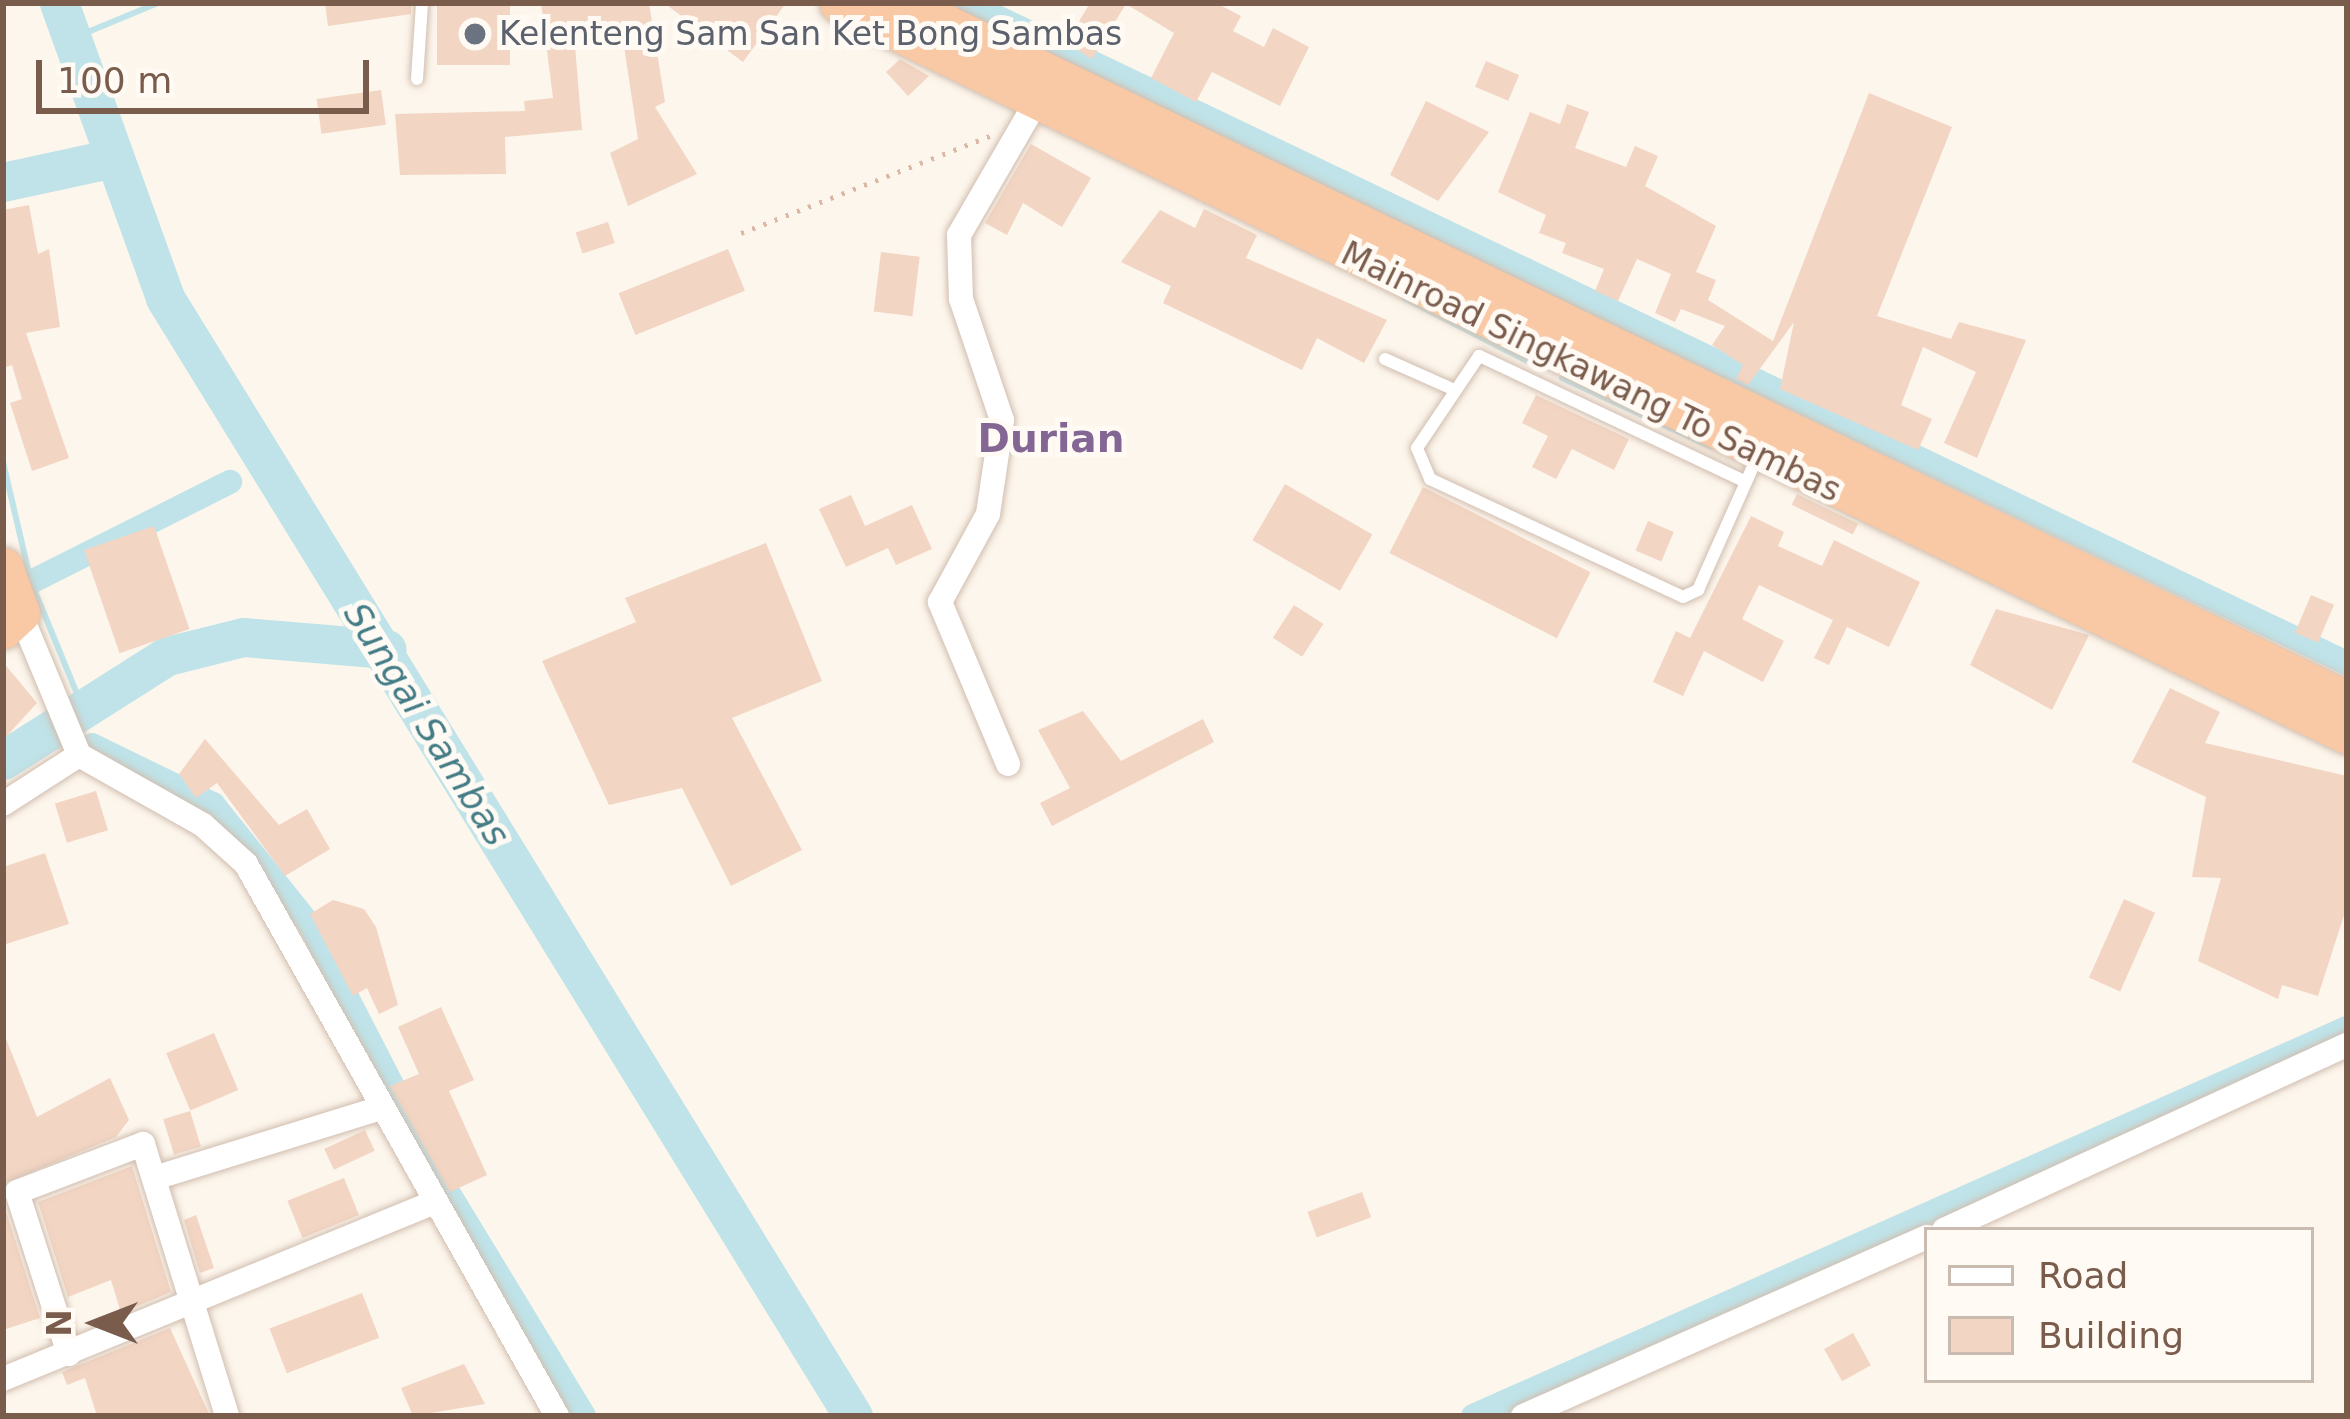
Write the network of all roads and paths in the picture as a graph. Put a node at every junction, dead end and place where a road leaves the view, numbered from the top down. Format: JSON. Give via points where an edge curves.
{"nodes":[{"id":1,"x":422,"y":3,"type":"edge"},
{"id":2,"x":838,"y":3,"type":"edge"},
{"id":3,"x":902,"y":3,"type":"edge"},
{"id":4,"x":418,"y":80,"type":"dead end"},
{"id":5,"x":1030,"y":113,"type":"junction"},
{"id":6,"x":741,"y":233,"type":"dead end"},
{"id":7,"x":1492,"y":307,"type":"junction"},
{"id":8,"x":1385,"y":359,"type":"dead end"},
{"id":9,"x":1546,"y":369,"type":"junction"},
{"id":10,"x":1450,"y":388,"type":"junction"},
{"id":11,"x":1753,"y":467,"type":"junction"},
{"id":12,"x":3,"y":567,"type":"edge"},
{"id":13,"x":11,"y":621,"type":"edge"},
{"id":14,"x":2347,"y":701,"type":"edge"},
{"id":15,"x":2347,"y":734,"type":"edge"},
{"id":16,"x":74,"y":748,"type":"junction"},
{"id":17,"x":1008,"y":764,"type":"dead end"},
{"id":18,"x":3,"y":804,"type":"edge"},
{"id":19,"x":2347,"y":1045,"type":"edge"},
{"id":20,"x":381,"y":1108,"type":"junction"},
{"id":21,"x":158,"y":1177,"type":"junction"},
{"id":22,"x":429,"y":1204,"type":"junction"},
{"id":23,"x":1951,"y":1227,"type":"edge"},
{"id":24,"x":1924,"y":1239,"type":"edge"},
{"id":25,"x":195,"y":1302,"type":"junction"},
{"id":26,"x":69,"y":1354,"type":"junction"},
{"id":27,"x":3,"y":1379,"type":"edge"},
{"id":28,"x":227,"y":1416,"type":"edge"},
{"id":29,"x":556,"y":1416,"type":"edge"},
{"id":30,"x":1523,"y":1416,"type":"edge"}],
"edges":[{"from":1,"to":4,"type":"lane"},
{"from":2,"to":5,"type":"highway","name":"Mainroad Singkawang To Sambas"},
{"from":3,"to":7,"type":"highway","name":"Mainroad Singkawang To Sambas"},
{"from":5,"to":6,"type":"path"},
{"from":5,"to":7,"type":"highway","name":"Mainroad Singkawang To Sambas"},
{"from":5,"to":17,"type":"street","via":[[956,252],[1002,420],[988,514],[940,602]]},
{"from":7,"to":9,"type":"highway","name":"Mainroad Singkawang To Sambas"},
{"from":7,"to":14,"type":"highway","name":"Mainroad Singkawang To Sambas"},
{"from":8,"to":10,"type":"lane"},
{"from":9,"to":10,"type":"lane","via":[[1472,356]]},
{"from":9,"to":11,"type":"highway","name":"Mainroad Singkawang To Sambas"},
{"from":10,"to":11,"type":"lane","via":[[1417,448],[1421,473],[1668,593],[1699,590]]},
{"from":11,"to":15,"type":"highway","name":"Mainroad Singkawang To Sambas"},
{"from":12,"to":13,"type":"highway"},
{"from":13,"to":16,"type":"street"},
{"from":16,"to":18,"type":"street"},
{"from":16,"to":20,"type":"street","via":[[203,825],[246,865]]},
{"from":19,"to":23,"type":"street"},
{"from":20,"to":21,"type":"street"},
{"from":20,"to":22,"type":"street"},
{"from":21,"to":25,"type":"street"},
{"from":21,"to":26,"type":"street","via":[[137,1142],[17,1192]]},
{"from":22,"to":25,"type":"street"},
{"from":22,"to":29,"type":"street"},
{"from":24,"to":30,"type":"street"},
{"from":25,"to":26,"type":"street"},
{"from":25,"to":28,"type":"street"},
{"from":26,"to":27,"type":"street"}]}
